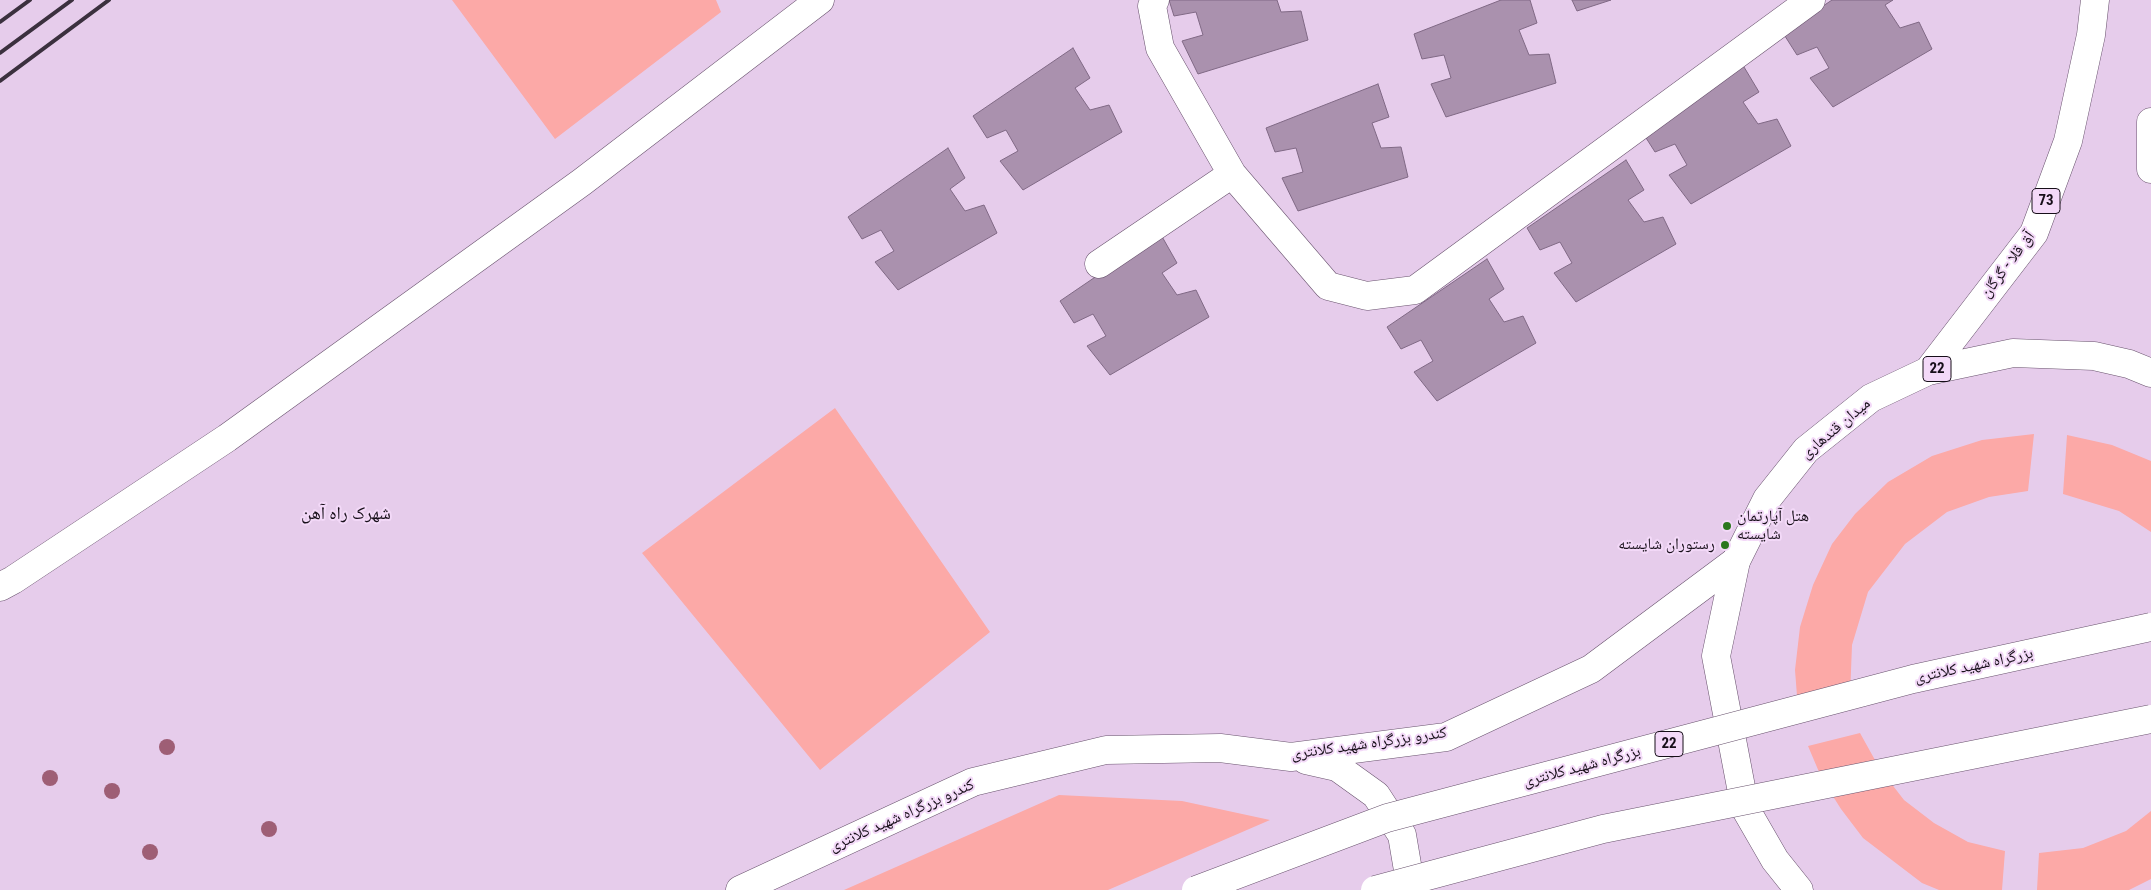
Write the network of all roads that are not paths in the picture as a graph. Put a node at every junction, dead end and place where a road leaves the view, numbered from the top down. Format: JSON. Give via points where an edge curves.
{"nodes":[{"id":1,"x":820,"y":0,"type":"edge"},
{"id":2,"x":1155,"y":0,"type":"edge"},
{"id":3,"x":1811,"y":0,"type":"edge"},
{"id":4,"x":2095,"y":0,"type":"edge"},
{"id":5,"x":2151,"y":122,"type":"edge"},
{"id":6,"x":2151,"y":168,"type":"edge"},
{"id":7,"x":1232,"y":174,"type":"junction"},
{"id":8,"x":1099,"y":264,"type":"dead end"},
{"id":9,"x":1928,"y":371,"type":"junction"},
{"id":10,"x":2151,"y":373,"type":"edge"},
{"id":11,"x":1736,"y":562,"type":"junction"},
{"id":12,"x":0,"y":586,"type":"edge"},
{"id":13,"x":2151,"y":627,"type":"edge"},
{"id":14,"x":2151,"y":719,"type":"edge"},
{"id":15,"x":1291,"y":757,"type":"junction"},
{"id":16,"x":740,"y":890,"type":"edge"},
{"id":17,"x":1196,"y":890,"type":"edge"},
{"id":18,"x":1375,"y":890,"type":"edge"},
{"id":19,"x":1408,"y":890,"type":"edge"},
{"id":20,"x":1798,"y":890,"type":"edge"}],
"edges":[{"from":1,"to":12,"type":"main road","via":[[582,182],[228,438]]},
{"from":2,"to":7,"type":"main road","via":[[1152,6],[1160,48]]},
{"from":3,"to":7,"type":"main road","via":[[1415,290],[1367,296],[1328,286]]},
{"from":4,"to":9,"type":"main road","name":"آق قلا - گرگان","number":"73","via":[[2091,35],[2068,142],[2034,233]]},
{"from":5,"to":6,"type":"main road"},
{"from":7,"to":8,"type":"main road"},
{"from":9,"to":10,"type":"main road","name":"میدان قندهاری","number":"22","via":[[2013,353],[2094,356]]},
{"from":9,"to":11,"type":"main road","name":"میدان قندهاری","number":"22","via":[[1871,398],[1806,450],[1767,499]]},
{"from":11,"to":15,"type":"main road","name":"کندرو بزرگراه شهید کلانتری","via":[[1591,669],[1446,737]]},
{"from":11,"to":20,"type":"main road","name":"میدان قندهاری","number":"22","via":[[1716,656],[1745,808],[1775,860]]},
{"from":13,"to":17,"type":"main road","name":"بزرگراه شهید کلانتری","number":"22","bridge":true,"via":[[1912,679],[1388,818]]},
{"from":14,"to":18,"type":"main road","bridge":true,"via":[[1603,829]]},
{"from":15,"to":16,"type":"main road","name":"کندرو بزرگراه شهید کلانتری","via":[[1220,748],[1106,750],[992,777],[973,782]]},
{"from":15,"to":19,"type":"main road","via":[[1338,768],[1376,795],[1402,835],[1410,882]]}]}
